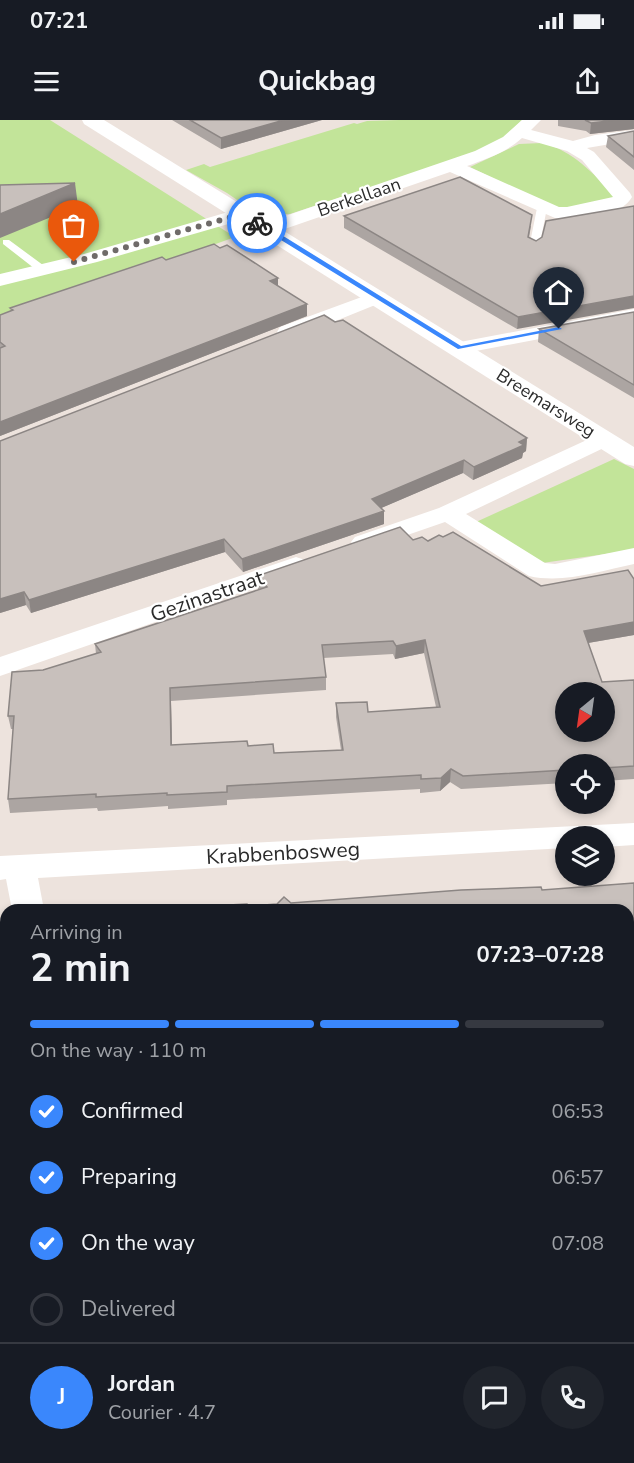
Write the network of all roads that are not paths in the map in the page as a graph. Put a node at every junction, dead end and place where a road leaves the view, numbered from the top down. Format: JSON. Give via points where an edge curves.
{"nodes":[{"id":1,"x":91,"y":120,"type":"edge"},
{"id":2,"x":526,"y":126,"type":"edge"},
{"id":3,"x":634,"y":135,"type":"edge"},
{"id":4,"x":573,"y":147,"type":"junction"},
{"id":5,"x":453,"y":166,"type":"junction"},
{"id":6,"x":542,"y":208,"type":"junction"},
{"id":7,"x":242,"y":214,"type":"junction"},
{"id":8,"x":266,"y":229,"type":"junction"},
{"id":9,"x":6,"y":242,"type":"edge"},
{"id":10,"x":534,"y":248,"type":"edge"},
{"id":11,"x":43,"y":270,"type":"junction"},
{"id":12,"x":0,"y":280,"type":"edge"},
{"id":13,"x":378,"y":297,"type":"junction"},
{"id":14,"x":631,"y":319,"type":"edge"},
{"id":15,"x":272,"y":338,"type":"edge"},
{"id":16,"x":460,"y":348,"type":"junction"},
{"id":17,"x":604,"y":439,"type":"junction"},
{"id":18,"x":634,"y":458,"type":"edge"},
{"id":19,"x":448,"y":513,"type":"junction"},
{"id":20,"x":634,"y":556,"type":"edge"},
{"id":21,"x":0,"y":667,"type":"edge"},
{"id":22,"x":634,"y":834,"type":"edge"},
{"id":23,"x":615,"y":835,"type":"edge"},
{"id":24,"x":555,"y":838,"type":"edge"},
{"id":25,"x":10,"y":867,"type":"edge"},
{"id":26,"x":25,"y":904,"type":"edge"}],
"edges":[{"from":1,"to":7,"type":"street","name":"Breemarsweg"},
{"from":2,"to":4,"type":"street","name":"Berkellaan"},
{"from":2,"to":5,"type":"street","name":"Berkellaan","via":[[500,147]]},
{"from":3,"to":4,"type":"street"},
{"from":4,"to":6,"type":"street","name":"Berkellaan","via":[[588,156],[623,197],[617,203],[567,213]]},
{"from":5,"to":6,"type":"street","name":"Berkellaan"},
{"from":5,"to":8,"type":"street","name":"Berkellaan"},
{"from":6,"to":10,"type":"lane"},
{"from":7,"to":8,"type":"street","name":"Breemarsweg"},
{"from":7,"to":11,"type":"street"},
{"from":8,"to":13,"type":"street","name":"Breemarsweg"},
{"from":9,"to":11,"type":"lane"},
{"from":11,"to":12,"type":"street"},
{"from":13,"to":15,"type":"street"},
{"from":13,"to":16,"type":"street","name":"Breemarsweg"},
{"from":14,"to":16,"type":"street"},
{"from":16,"to":17,"type":"street","name":"Breemarsweg"},
{"from":17,"to":18,"type":"street","name":"Breemarsweg"},
{"from":17,"to":19,"type":"street","name":"Gezinastraat"},
{"from":19,"to":20,"type":"street","via":[[538,570],[555,572]]},
{"from":19,"to":21,"type":"street","name":"Gezinastraat"},
{"from":22,"to":23,"type":"street"},
{"from":24,"to":25,"type":"street","name":"Krabbenbosweg"},
{"from":25,"to":26,"type":"street"}]}
